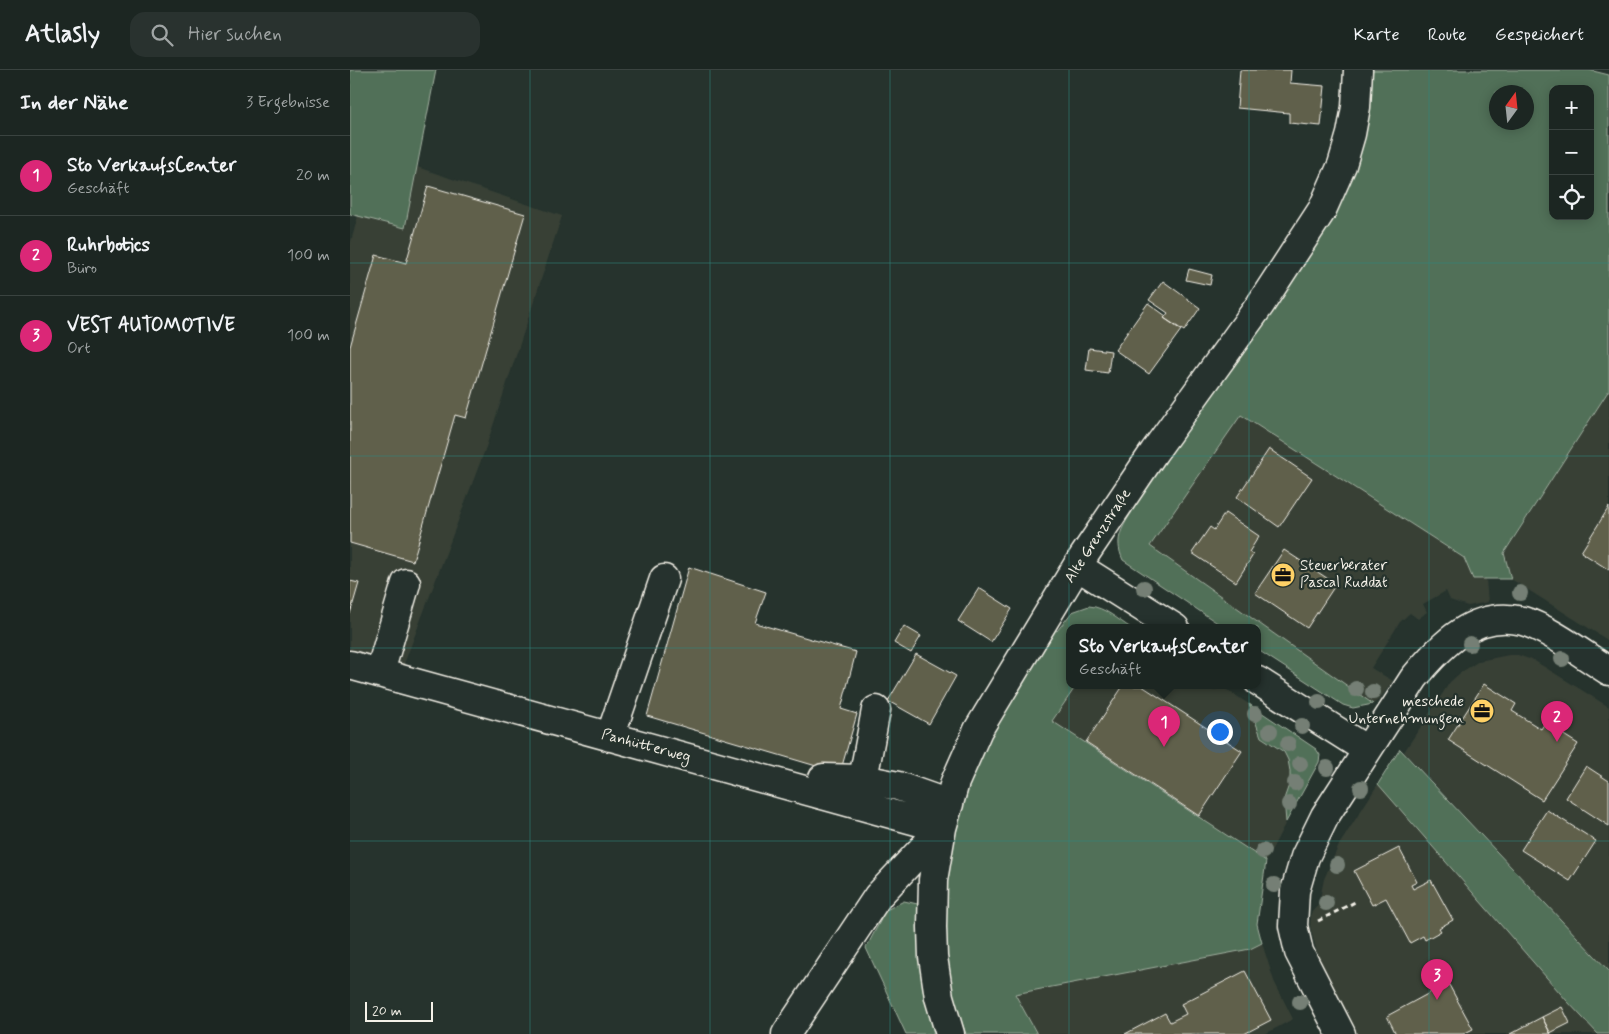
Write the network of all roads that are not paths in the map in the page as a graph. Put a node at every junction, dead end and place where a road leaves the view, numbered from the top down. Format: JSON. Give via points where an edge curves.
{"nodes":[{"id":1,"x":1358,"y":70,"type":"edge"},
{"id":2,"x":1077,"y":566,"type":"junction"},
{"id":3,"x":664,"y":579,"type":"dead end"},
{"id":4,"x":406,"y":583,"type":"dead end"},
{"id":5,"x":1169,"y":624,"type":"edge"},
{"id":6,"x":350,"y":664,"type":"edge"},
{"id":7,"x":1609,"y":671,"type":"edge"},
{"id":8,"x":380,"y":672,"type":"junction"},
{"id":9,"x":1261,"y":683,"type":"edge"},
{"id":10,"x":876,"y":710,"type":"dead end"},
{"id":11,"x":610,"y":737,"type":"junction"},
{"id":12,"x":1366,"y":750,"type":"junction"},
{"id":13,"x":863,"y":779,"type":"junction"},
{"id":14,"x":818,"y":794,"type":"junction"},
{"id":15,"x":945,"y":816,"type":"junction"},
{"id":16,"x":786,"y":1034,"type":"edge"},
{"id":17,"x":950,"y":1034,"type":"edge"},
{"id":18,"x":1341,"y":1034,"type":"edge"}],
"edges":[{"from":1,"to":2,"type":"street","name":"Alte Grenzstraße","via":[[1351,134],[1342,165],[1322,210],[1260,305]]},
{"from":2,"to":5,"type":"street"},
{"from":2,"to":15,"type":"street","name":"Alte Grenzstraße","via":[[978,730],[955,782]]},
{"from":3,"to":11,"type":"street"},
{"from":4,"to":8,"type":"street"},
{"from":6,"to":8,"type":"street","name":"Panhütterweg"},
{"from":7,"to":12,"type":"street","via":[[1543,629],[1522,621],[1502,619],[1470,626],[1430,658]]},
{"from":8,"to":11,"type":"street","name":"Panhütterweg"},
{"from":9,"to":12,"type":"street"},
{"from":10,"to":13,"type":"street"},
{"from":11,"to":14,"type":"street","name":"Panhütterweg"},
{"from":12,"to":18,"type":"street","via":[[1325,816],[1305,857],[1295,891],[1294,926],[1299,952]]},
{"from":13,"to":14,"type":"street","via":[[823,778]]},
{"from":13,"to":15,"type":"street","via":[[898,786]]},
{"from":14,"to":15,"type":"street","name":"Panhütterweg"},
{"from":15,"to":16,"type":"street","via":[[878,896]]},
{"from":15,"to":17,"type":"street","name":"Alte Grenzstraße","via":[[933,880],[933,957],[939,997]]}]}
